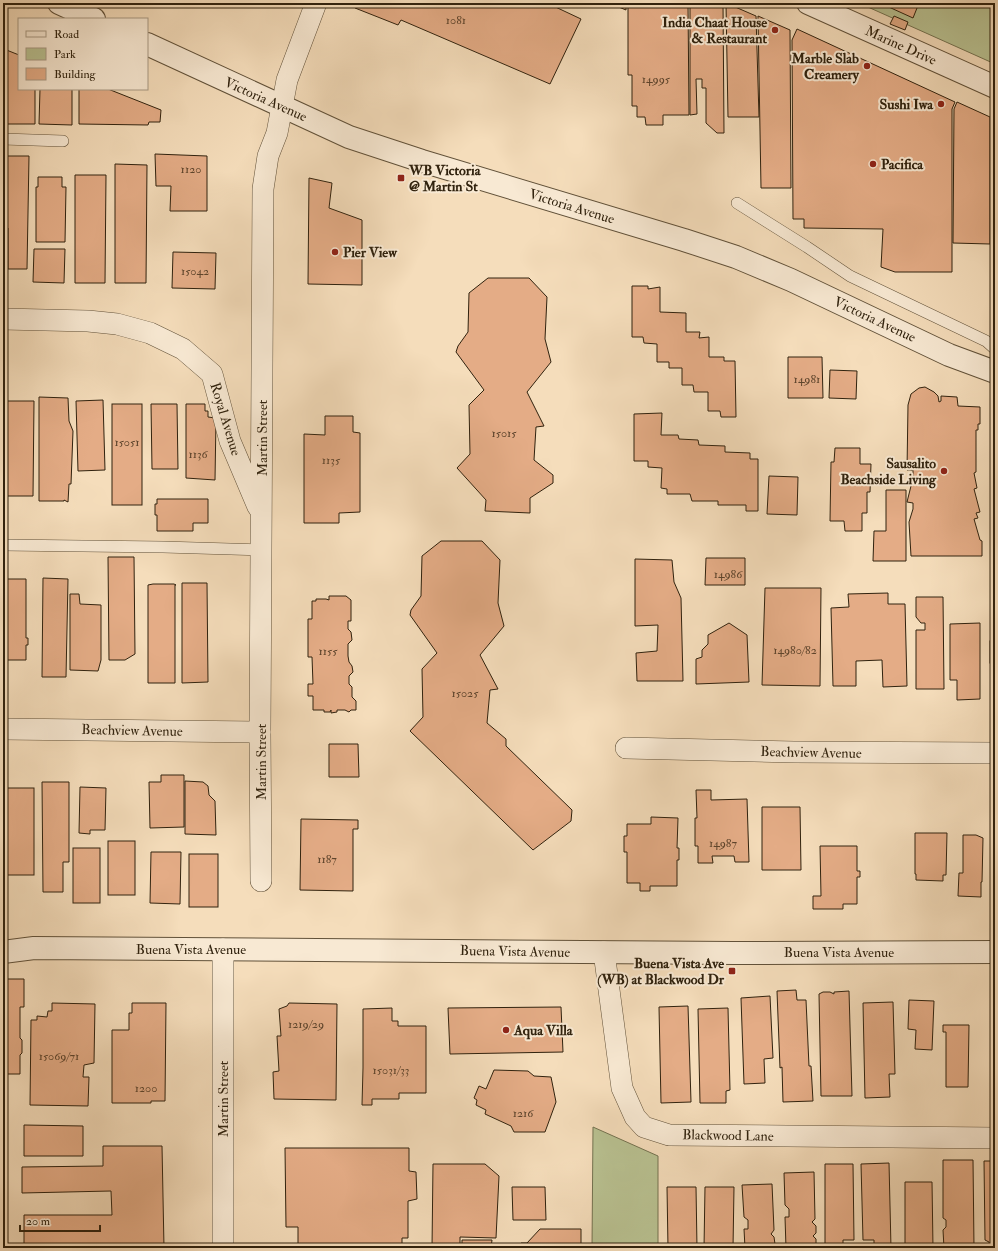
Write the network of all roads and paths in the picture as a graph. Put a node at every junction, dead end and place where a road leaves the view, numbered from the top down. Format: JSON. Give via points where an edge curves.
{"nodes":[{"id":1,"x":59,"y":3,"type":"edge"},
{"id":2,"x":316,"y":3,"type":"edge"},
{"id":3,"x":808,"y":3,"type":"edge"},
{"id":4,"x":92,"y":18,"type":"edge"},
{"id":5,"x":148,"y":44,"type":"edge"},
{"id":6,"x":995,"y":87,"type":"edge"},
{"id":7,"x":283,"y":107,"type":"junction"},
{"id":8,"x":3,"y":139,"type":"edge"},
{"id":9,"x":63,"y":141,"type":"dead end"},
{"id":10,"x":737,"y":203,"type":"dead end"},
{"id":11,"x":3,"y":320,"type":"edge"},
{"id":12,"x":995,"y":349,"type":"edge"},
{"id":13,"x":995,"y":372,"type":"edge"},
{"id":14,"x":261,"y":515,"type":"junction"},
{"id":15,"x":3,"y":545,"type":"edge"},
{"id":16,"x":262,"y":550,"type":"junction"},
{"id":17,"x":3,"y":729,"type":"edge"},
{"id":18,"x":260,"y":732,"type":"junction"},
{"id":19,"x":626,"y":748,"type":"dead end"},
{"id":20,"x":995,"y":753,"type":"edge"},
{"id":21,"x":261,"y":881,"type":"dead end"},
{"id":22,"x":3,"y":942,"type":"edge"},
{"id":23,"x":34,"y":948,"type":"junction"},
{"id":24,"x":223,"y":949,"type":"junction"},
{"id":25,"x":3,"y":952,"type":"edge"},
{"id":26,"x":604,"y":952,"type":"junction"},
{"id":27,"x":995,"y":952,"type":"edge"},
{"id":28,"x":995,"y":1138,"type":"edge"},
{"id":29,"x":223,"y":1248,"type":"edge"}],
"edges":[{"from":1,"to":4,"type":"street"},
{"from":2,"to":7,"type":"street","name":"Martin Street","via":[[287,80]]},
{"from":3,"to":6,"type":"street","name":"Marine Drive"},
{"from":5,"to":7,"type":"street","name":"Victoria Avenue"},
{"from":7,"to":13,"type":"street","name":"Victoria Avenue","via":[[349,136],[422,161],[736,257],[949,354]]},
{"from":7,"to":14,"type":"street","name":"Martin Street","via":[[268,156],[263,189]]},
{"from":8,"to":9,"type":"lane"},
{"from":10,"to":12,"type":"lane","via":[[850,276],[986,341]]},
{"from":11,"to":14,"type":"street","name":"Royal Avenue","via":[[117,324],[150,333],[183,349],[212,374],[230,441]]},
{"from":14,"to":16,"type":"street","name":"Martin Street"},
{"from":15,"to":16,"type":"lane"},
{"from":16,"to":18,"type":"street","name":"Martin Street"},
{"from":17,"to":18,"type":"street","name":"Beachview Avenue"},
{"from":18,"to":21,"type":"street","name":"Martin Street"},
{"from":19,"to":20,"type":"street","name":"Beachview Avenue"},
{"from":22,"to":23,"type":"street","name":"Buena Vista Avenue"},
{"from":23,"to":24,"type":"street","name":"Buena Vista Avenue"},
{"from":23,"to":25,"type":"street","name":"Buena Vista Avenue"},
{"from":24,"to":26,"type":"street","name":"Buena Vista Avenue"},
{"from":24,"to":29,"type":"street","name":"Martin Street"},
{"from":26,"to":27,"type":"street","name":"Buena Vista Avenue"},
{"from":26,"to":28,"type":"street","name":"Blackwood Lane","via":[[622,1088],[636,1117],[644,1127],[669,1135]]}]}
